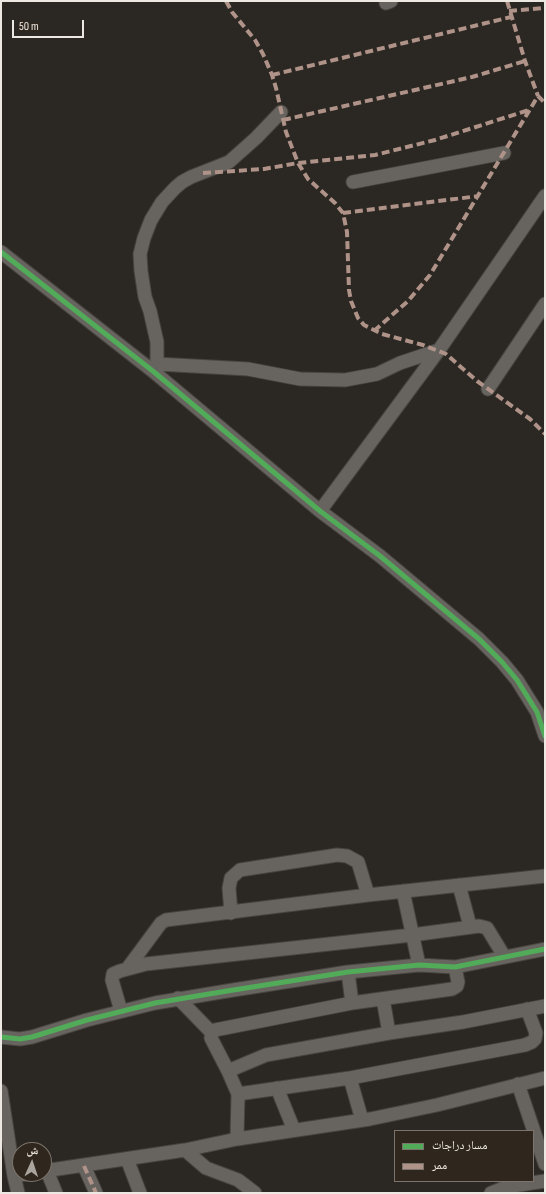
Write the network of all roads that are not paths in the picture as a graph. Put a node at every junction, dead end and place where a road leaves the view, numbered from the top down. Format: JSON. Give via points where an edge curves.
{"nodes":[{"id":1,"x":281,"y":112,"type":"dead end"},
{"id":2,"x":504,"y":153,"type":"dead end"},
{"id":3,"x":353,"y":182,"type":"dead end"},
{"id":4,"x":545,"y":196,"type":"edge"},
{"id":5,"x":1,"y":252,"type":"edge"},
{"id":6,"x":545,"y":304,"type":"edge"},
{"id":7,"x":439,"y":350,"type":"junction"},
{"id":8,"x":156,"y":368,"type":"junction"},
{"id":9,"x":488,"y":389,"type":"dead end"},
{"id":10,"x":320,"y":512,"type":"junction"},
{"id":11,"x":545,"y":736,"type":"edge"},
{"id":12,"x":545,"y":876,"type":"edge"},
{"id":13,"x":459,"y":884,"type":"junction"},
{"id":14,"x":403,"y":891,"type":"junction"},
{"id":15,"x":368,"y":895,"type":"junction"},
{"id":16,"x":231,"y":913,"type":"junction"},
{"id":17,"x":470,"y":926,"type":"junction"},
{"id":18,"x":412,"y":935,"type":"junction"},
{"id":19,"x":545,"y":949,"type":"edge"},
{"id":20,"x":504,"y":956,"type":"junction"},
{"id":21,"x":419,"y":965,"type":"junction"},
{"id":22,"x":455,"y":967,"type":"junction"},
{"id":23,"x":127,"y":969,"type":"junction"},
{"id":24,"x":348,"y":972,"type":"junction"},
{"id":25,"x":178,"y":998,"type":"junction"},
{"id":26,"x":384,"y":999,"type":"junction"},
{"id":27,"x":352,"y":1003,"type":"junction"},
{"id":28,"x":545,"y":1006,"type":"edge"},
{"id":29,"x":527,"y":1009,"type":"junction"},
{"id":30,"x":121,"y":1011,"type":"junction"},
{"id":31,"x":212,"y":1033,"type":"junction"},
{"id":32,"x":389,"y":1033,"type":"junction"},
{"id":33,"x":1,"y":1037,"type":"edge"},
{"id":34,"x":228,"y":1071,"type":"junction"},
{"id":35,"x":350,"y":1078,"type":"junction"},
{"id":36,"x":545,"y":1078,"type":"edge"},
{"id":37,"x":518,"y":1084,"type":"junction"},
{"id":38,"x":277,"y":1088,"type":"junction"},
{"id":39,"x":1,"y":1092,"type":"edge"},
{"id":40,"x":238,"y":1094,"type":"junction"},
{"id":41,"x":362,"y":1120,"type":"junction"},
{"id":42,"x":294,"y":1130,"type":"junction"},
{"id":43,"x":534,"y":1130,"type":"edge"},
{"id":44,"x":534,"y":1131,"type":"edge"},
{"id":45,"x":4,"y":1136,"type":"edge"},
{"id":46,"x":237,"y":1139,"type":"junction"},
{"id":47,"x":185,"y":1150,"type":"junction"},
{"id":48,"x":12,"y":1156,"type":"edge"},
{"id":49,"x":127,"y":1159,"type":"junction"},
{"id":50,"x":545,"y":1164,"type":"edge"},
{"id":51,"x":84,"y":1166,"type":"junction"},
{"id":52,"x":52,"y":1170,"type":"edge"},
{"id":53,"x":545,"y":1181,"type":"edge"},
{"id":54,"x":19,"y":1182,"type":"edge"},
{"id":55,"x":50,"y":1182,"type":"edge"},
{"id":56,"x":495,"y":1192,"type":"edge"},
{"id":57,"x":18,"y":1193,"type":"edge"},
{"id":58,"x":56,"y":1193,"type":"edge"},
{"id":59,"x":96,"y":1193,"type":"edge"},
{"id":60,"x":140,"y":1193,"type":"edge"},
{"id":61,"x":255,"y":1193,"type":"edge"}],
"edges":[{"from":1,"to":8,"type":"street","via":[[229,162],[178,185],[162,202],[151,220],[140,254],[145,297],[157,342]]},
{"from":2,"to":3,"type":"street"},
{"from":4,"to":7,"type":"street"},
{"from":5,"to":8,"type":"street"},
{"from":6,"to":9,"type":"street"},
{"from":7,"to":8,"type":"street","via":[[400,362],[376,374],[345,380],[300,379],[248,369]]},
{"from":7,"to":10,"type":"street"},
{"from":8,"to":10,"type":"street"},
{"from":10,"to":11,"type":"street","via":[[380,556],[479,639],[517,680],[537,712]]},
{"from":12,"to":13,"type":"street"},
{"from":13,"to":14,"type":"street"},
{"from":13,"to":17,"type":"street"},
{"from":14,"to":15,"type":"street"},
{"from":14,"to":18,"type":"street"},
{"from":15,"to":16,"type":"street"},
{"from":15,"to":16,"type":"street","via":[[358,862],[347,856],[337,855],[240,870],[231,878]]},
{"from":16,"to":23,"type":"street","via":[[166,920],[161,923]]},
{"from":17,"to":18,"type":"street"},
{"from":17,"to":20,"type":"street","via":[[487,928]]},
{"from":18,"to":21,"type":"street"},
{"from":18,"to":23,"type":"street","via":[[154,963]]},
{"from":19,"to":20,"type":"street"},
{"from":20,"to":22,"type":"street"},
{"from":21,"to":22,"type":"street"},
{"from":21,"to":24,"type":"street"},
{"from":22,"to":26,"type":"street","via":[[458,982],[452,989]]},
{"from":23,"to":30,"type":"street","via":[[112,976]]},
{"from":24,"to":25,"type":"street"},
{"from":24,"to":27,"type":"street"},
{"from":25,"to":30,"type":"street"},
{"from":25,"to":31,"type":"street"},
{"from":26,"to":27,"type":"street"},
{"from":26,"to":32,"type":"street"},
{"from":27,"to":31,"type":"street","via":[[215,1030]]},
{"from":28,"to":29,"type":"street"},
{"from":29,"to":32,"type":"street"},
{"from":29,"to":35,"type":"street","via":[[536,1034],[532,1042]]},
{"from":30,"to":33,"type":"street","via":[[32,1037]]},
{"from":31,"to":34,"type":"street","via":[[211,1038]]},
{"from":32,"to":34,"type":"street","via":[[266,1056]]},
{"from":34,"to":40,"type":"street"},
{"from":35,"to":38,"type":"street"},
{"from":35,"to":41,"type":"street"},
{"from":36,"to":37,"type":"street"},
{"from":37,"to":41,"type":"street","via":[[437,1105]]},
{"from":37,"to":43,"type":"street"},
{"from":38,"to":40,"type":"street"},
{"from":38,"to":42,"type":"street"},
{"from":39,"to":45,"type":"street"},
{"from":40,"to":46,"type":"street"},
{"from":41,"to":42,"type":"street"},
{"from":42,"to":46,"type":"street"},
{"from":44,"to":50,"type":"street"},
{"from":45,"to":48,"type":"street"},
{"from":46,"to":47,"type":"street"},
{"from":47,"to":49,"type":"street"},
{"from":47,"to":61,"type":"street","via":[[206,1168],[238,1180]]},
{"from":49,"to":51,"type":"street"},
{"from":49,"to":60,"type":"street"},
{"from":51,"to":52,"type":"street"},
{"from":51,"to":59,"type":"street"},
{"from":53,"to":56,"type":"street","via":[[512,1186]]},
{"from":54,"to":57,"type":"street"},
{"from":55,"to":58,"type":"street"}]}
